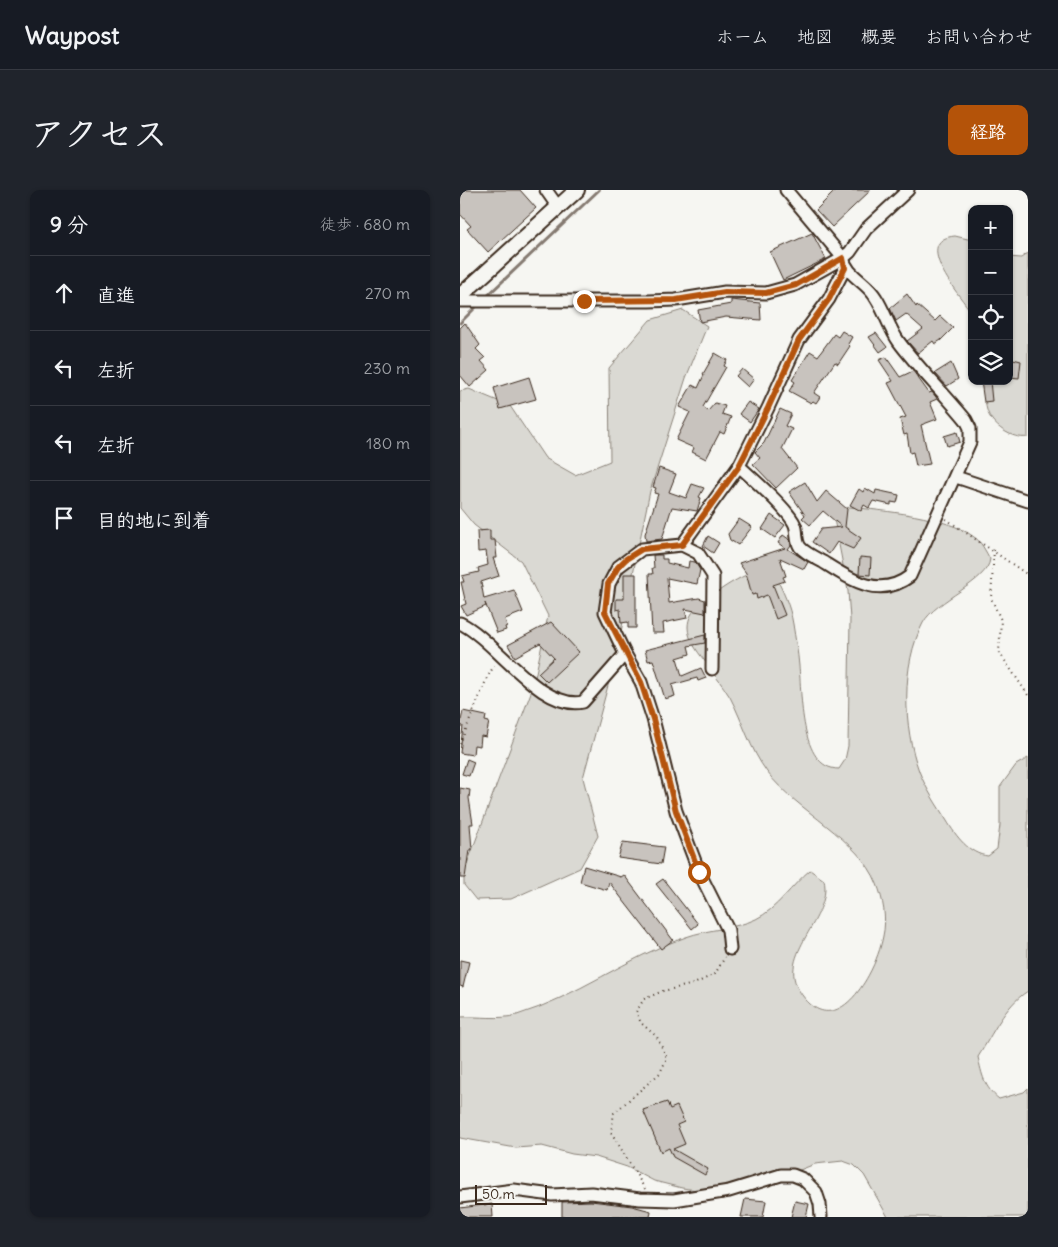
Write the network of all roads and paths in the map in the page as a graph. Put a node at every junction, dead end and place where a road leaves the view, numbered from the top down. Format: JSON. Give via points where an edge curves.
{"nodes":[{"id":1,"x":546,"y":190,"type":"edge"},
{"id":2,"x":577,"y":190,"type":"edge"},
{"id":3,"x":786,"y":190,"type":"edge"},
{"id":4,"x":908,"y":190,"type":"edge"},
{"id":5,"x":558,"y":207,"type":"junction"},
{"id":6,"x":844,"y":263,"type":"junction"},
{"id":7,"x":460,"y":296,"type":"edge"},
{"id":8,"x":460,"y":301,"type":"edge"},
{"id":9,"x":739,"y":466,"type":"junction"},
{"id":10,"x":956,"y":477,"type":"junction"},
{"id":11,"x":1028,"y":501,"type":"edge"},
{"id":12,"x":939,"y":514,"type":"junction"},
{"id":13,"x":682,"y":545,"type":"junction"},
{"id":14,"x":994,"y":550,"type":"junction"},
{"id":15,"x":1028,"y":575,"type":"edge"},
{"id":16,"x":460,"y":623,"type":"edge"},
{"id":17,"x":625,"y":654,"type":"junction"},
{"id":18,"x":501,"y":655,"type":"junction"},
{"id":19,"x":712,"y":669,"type":"dead end"},
{"id":20,"x":1028,"y":695,"type":"edge"},
{"id":21,"x":460,"y":744,"type":"edge"},
{"id":22,"x":730,"y":949,"type":"joint"},
{"id":23,"x":460,"y":1196,"type":"edge"},
{"id":24,"x":651,"y":1200,"type":"junction"},
{"id":25,"x":821,"y":1217,"type":"edge"}],
"edges":[{"from":1,"to":5,"type":"street"},
{"from":2,"to":5,"type":"main road"},
{"from":3,"to":6,"type":"street"},
{"from":4,"to":6,"type":"street","via":[[866,229]]},
{"from":5,"to":7,"type":"main road"},
{"from":6,"to":8,"type":"street","via":[[796,285],[766,293],[725,292],[649,301]]},
{"from":6,"to":9,"type":"street","via":[[829,299],[799,340]]},
{"from":6,"to":10,"type":"street","via":[[877,298],[900,343],[966,420],[970,428],[970,442]]},
{"from":9,"to":12,"type":"street","via":[[795,524],[801,548],[854,582],[894,586],[910,576]]},
{"from":9,"to":13,"type":"street"},
{"from":10,"to":11,"type":"street"},
{"from":10,"to":12,"type":"street"},
{"from":12,"to":14,"type":"path"},
{"from":13,"to":17,"type":"street","via":[[642,549],[618,567],[608,584],[605,612]]},
{"from":13,"to":19,"type":"street","via":[[698,553],[713,576]]},
{"from":14,"to":15,"type":"path"},
{"from":14,"to":20,"type":"path","via":[[991,598],[1001,620],[999,652]]},
{"from":16,"to":18,"type":"street"},
{"from":17,"to":18,"type":"street","via":[[584,702],[576,704],[555,697],[523,677]]},
{"from":17,"to":22,"type":"street","via":[[641,682],[684,835],[728,930]]},
{"from":18,"to":21,"type":"path","via":[[487,678]]},
{"from":22,"to":24,"type":"path","via":[[715,974],[644,999],[636,1012],[641,1023],[657,1037],[667,1058],[660,1073],[614,1113],[611,1132]]},
{"from":23,"to":24,"type":"street","via":[[514,1190],[606,1194]]},
{"from":24,"to":25,"type":"street","via":[[695,1197],[729,1191],[781,1175],[793,1175],[803,1179],[816,1192]]}]}
